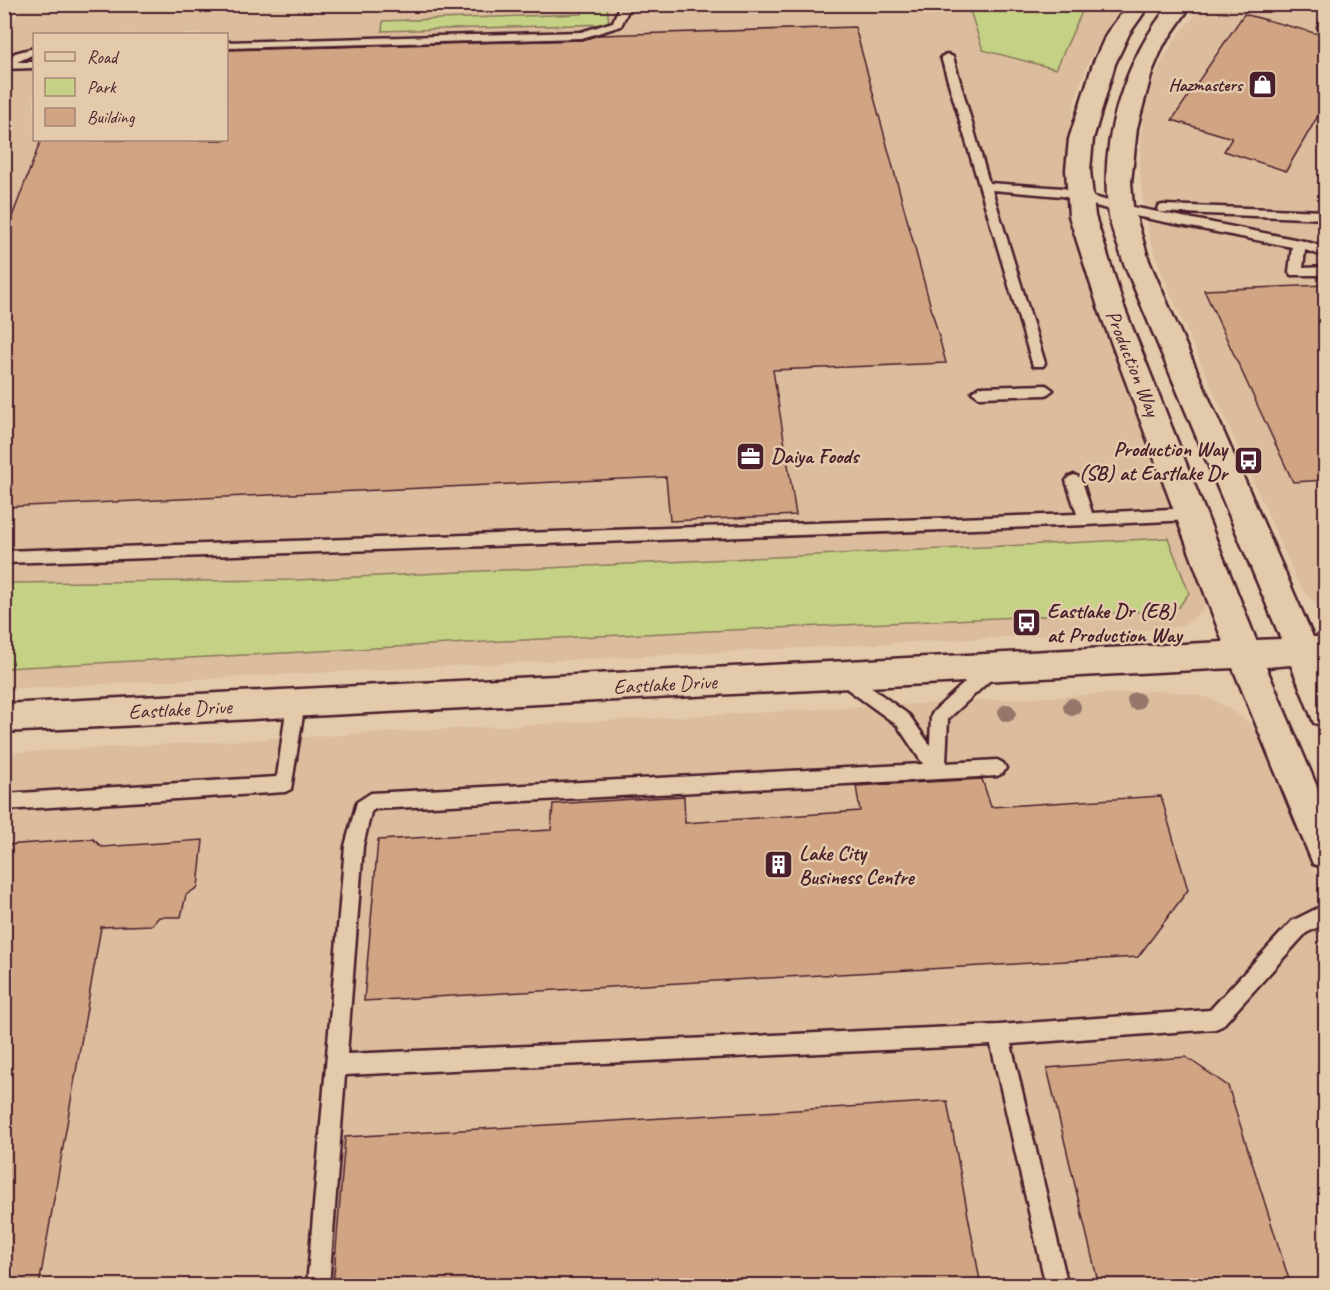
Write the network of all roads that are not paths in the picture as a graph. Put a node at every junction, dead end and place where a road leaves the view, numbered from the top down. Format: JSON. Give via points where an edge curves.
{"nodes":[{"id":1,"x":626,"y":4,"type":"edge"},
{"id":2,"x":1140,"y":4,"type":"edge"},
{"id":3,"x":1182,"y":4,"type":"edge"},
{"id":4,"x":228,"y":45,"type":"edge"},
{"id":5,"x":33,"y":51,"type":"edge"},
{"id":6,"x":947,"y":57,"type":"dead end"},
{"id":7,"x":33,"y":65,"type":"edge"},
{"id":8,"x":984,"y":186,"type":"junction"},
{"id":9,"x":1079,"y":196,"type":"junction"},
{"id":10,"x":1120,"y":209,"type":"junction"},
{"id":11,"x":1326,"y":215,"type":"edge"},
{"id":12,"x":1299,"y":244,"type":"junction"},
{"id":13,"x":1326,"y":253,"type":"edge"},
{"id":14,"x":1326,"y":271,"type":"edge"},
{"id":15,"x":1038,"y":363,"type":"dead end"},
{"id":16,"x":1046,"y":390,"type":"dead end"},
{"id":17,"x":979,"y":392,"type":"dead end"},
{"id":18,"x":1074,"y":481,"type":"dead end"},
{"id":19,"x":1191,"y":514,"type":"junction"},
{"id":20,"x":1086,"y":519,"type":"junction"},
{"id":21,"x":4,"y":557,"type":"edge"},
{"id":22,"x":1313,"y":651,"type":"edge"},
{"id":23,"x":1245,"y":654,"type":"junction"},
{"id":24,"x":993,"y":668,"type":"junction"},
{"id":25,"x":841,"y":675,"type":"junction"},
{"id":26,"x":296,"y":703,"type":"junction"},
{"id":27,"x":1326,"y":713,"type":"edge"},
{"id":28,"x":4,"y":718,"type":"edge"},
{"id":29,"x":997,"y":768,"type":"dead end"},
{"id":30,"x":937,"y":771,"type":"junction"},
{"id":31,"x":4,"y":802,"type":"edge"},
{"id":32,"x":1326,"y":852,"type":"edge"},
{"id":33,"x":1326,"y":914,"type":"edge"},
{"id":34,"x":999,"y":1035,"type":"junction"},
{"id":35,"x":335,"y":1065,"type":"junction"},
{"id":36,"x":318,"y":1286,"type":"edge"},
{"id":37,"x":1057,"y":1286,"type":"edge"}],
"edges":[{"from":1,"to":4,"type":"lane","via":[[617,24],[582,34]]},
{"from":2,"to":9,"type":"street","name":"Production Way","via":[[1118,33],[1104,64],[1081,139]]},
{"from":3,"to":10,"type":"street","name":"Production Way","via":[[1156,37],[1133,94],[1120,175]]},
{"from":5,"to":7,"type":"lane","via":[[8,66]]},
{"from":6,"to":8,"type":"lane"},
{"from":8,"to":9,"type":"lane","via":[[1050,189]]},
{"from":8,"to":15,"type":"lane"},
{"from":9,"to":10,"type":"lane"},
{"from":9,"to":19,"type":"street","name":"Production Way","via":[[1110,307]]},
{"from":10,"to":11,"type":"lane"},
{"from":10,"to":12,"type":"lane"},
{"from":10,"to":22,"type":"street","name":"Production Way","via":[[1145,282],[1287,612]]},
{"from":12,"to":13,"type":"lane"},
{"from":12,"to":14,"type":"lane","via":[[1296,272]]},
{"from":16,"to":17,"type":"lane"},
{"from":18,"to":20,"type":"lane"},
{"from":19,"to":20,"type":"lane"},
{"from":19,"to":23,"type":"street","name":"Production Way"},
{"from":20,"to":21,"type":"lane"},
{"from":22,"to":23,"type":"street","name":"Eastlake Drive"},
{"from":22,"to":27,"type":"street","name":"Production Way"},
{"from":23,"to":24,"type":"street","name":"Eastlake Drive"},
{"from":23,"to":32,"type":"street","name":"Production Way"},
{"from":24,"to":25,"type":"street","name":"Eastlake Drive"},
{"from":24,"to":30,"type":"lane","via":[[940,716]]},
{"from":25,"to":26,"type":"street","name":"Eastlake Drive"},
{"from":25,"to":30,"type":"lane","via":[[903,720]]},
{"from":26,"to":28,"type":"street","name":"Eastlake Drive"},
{"from":26,"to":31,"type":"lane","via":[[285,784]]},
{"from":29,"to":30,"type":"lane"},
{"from":30,"to":35,"type":"lane","via":[[371,801],[363,808],[354,846]]},
{"from":33,"to":34,"type":"lane","via":[[1299,927],[1215,1019]]},
{"from":34,"to":35,"type":"lane"},
{"from":34,"to":37,"type":"lane"},
{"from":35,"to":36,"type":"lane"}]}
